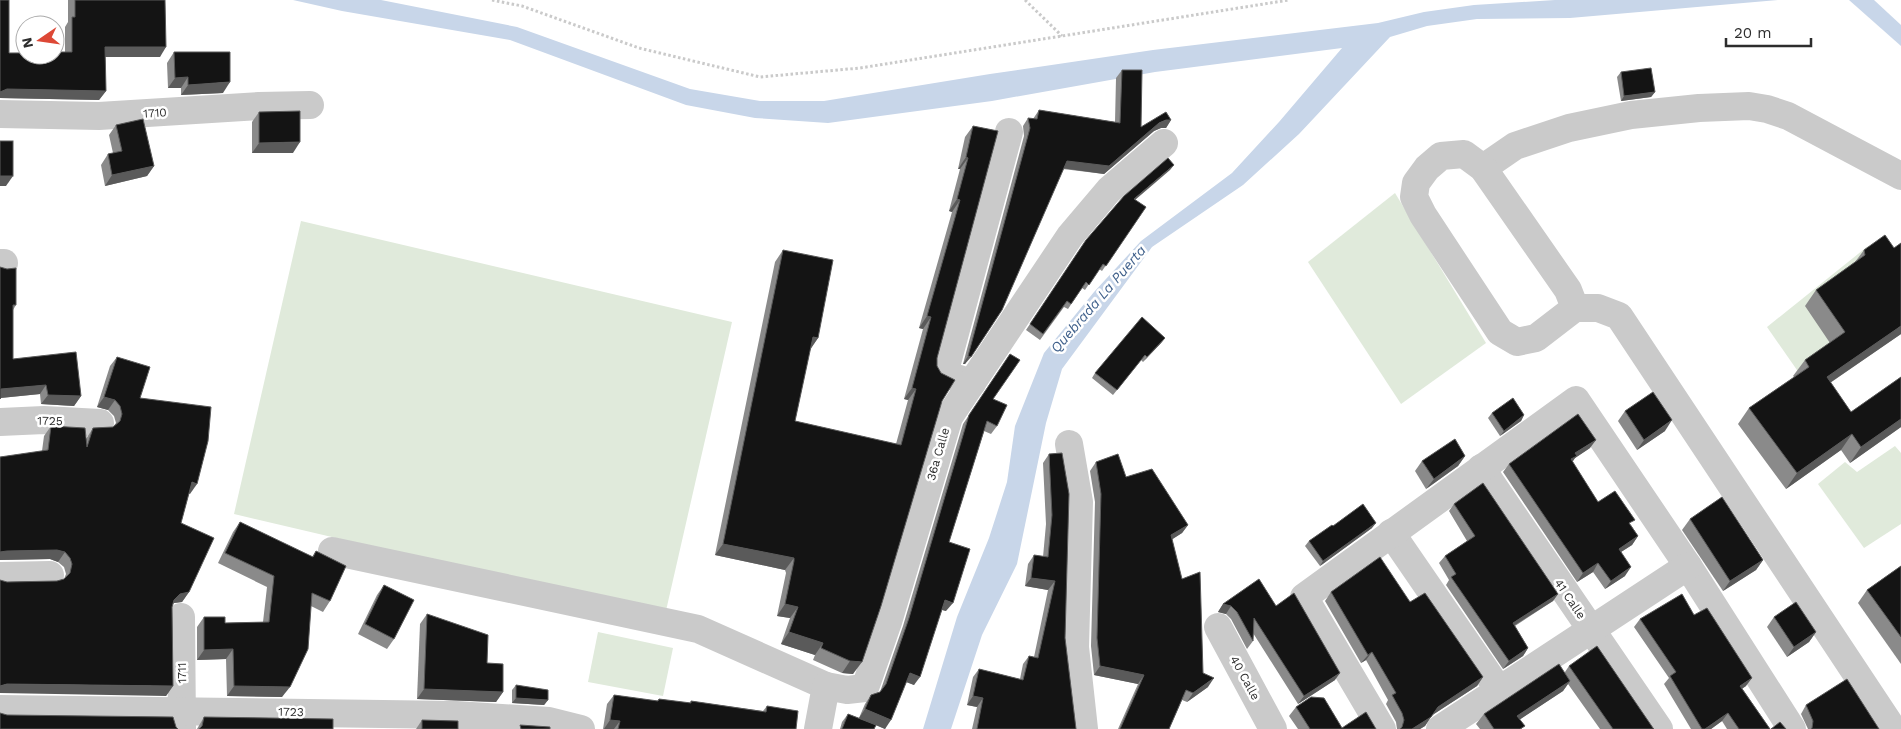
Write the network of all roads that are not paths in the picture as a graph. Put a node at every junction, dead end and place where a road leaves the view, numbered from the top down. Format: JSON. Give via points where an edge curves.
{"nodes":[{"id":1,"x":310,"y":105,"type":"dead end"},
{"id":2,"x":0,"y":114,"type":"edge"},
{"id":3,"x":1009,"y":132,"type":"dead end"},
{"id":4,"x":1164,"y":143,"type":"dead end"},
{"id":5,"x":1483,"y":168,"type":"junction"},
{"id":6,"x":1901,"y":176,"type":"edge"},
{"id":7,"x":1575,"y":308,"type":"junction"},
{"id":8,"x":972,"y":383,"type":"junction"},
{"id":9,"x":0,"y":422,"type":"edge"},
{"id":10,"x":100,"y":423,"type":"dead end"},
{"id":11,"x":1069,"y":444,"type":"dead end"},
{"id":12,"x":1481,"y":468,"type":"junction"},
{"id":13,"x":1391,"y":533,"type":"junction"},
{"id":14,"x":332,"y":551,"type":"dead end"},
{"id":15,"x":1688,"y":566,"type":"junction"},
{"id":16,"x":50,"y":575,"type":"dead end"},
{"id":17,"x":0,"y":576,"type":"edge"},
{"id":18,"x":181,"y":617,"type":"dead end"},
{"id":19,"x":1218,"y":627,"type":"dead end"},
{"id":20,"x":1590,"y":630,"type":"junction"},
{"id":21,"x":826,"y":686,"type":"junction"},
{"id":22,"x":1499,"y":690,"type":"junction"},
{"id":23,"x":0,"y":709,"type":"edge"},
{"id":24,"x":182,"y":720,"type":"edge"},
{"id":25,"x":456,"y":722,"type":"edge"},
{"id":26,"x":581,"y":729,"type":"edge"},
{"id":27,"x":818,"y":729,"type":"edge"},
{"id":28,"x":1084,"y":729,"type":"edge"},
{"id":29,"x":1273,"y":729,"type":"edge"},
{"id":30,"x":1382,"y":729,"type":"edge"},
{"id":31,"x":1440,"y":729,"type":"edge"},
{"id":32,"x":1659,"y":729,"type":"edge"},
{"id":33,"x":1792,"y":729,"type":"edge"},
{"id":34,"x":1893,"y":729,"type":"edge"}],
"edges":[{"from":1,"to":2,"type":"street","name":"1710","via":[[99,116]]},
{"from":3,"to":8,"type":"street","via":[[944,374]]},
{"from":4,"to":8,"type":"street","name":"36a Calle","via":[[1109,190],[1070,236]]},
{"from":5,"to":6,"type":"street","via":[[1515,146],[1569,128],[1631,116],[1750,106],[1788,116]]},
{"from":5,"to":7,"type":"street","via":[[1568,290]]},
{"from":5,"to":7,"type":"street","via":[[1464,154],[1441,156],[1427,168],[1416,183],[1414,196],[1429,224],[1500,332],[1517,342],[1536,338]]},
{"from":7,"to":34,"type":"street","via":[[1598,308],[1618,316]]},
{"from":8,"to":21,"type":"street","name":"36a Calle","via":[[948,418],[866,688],[847,690]]},
{"from":9,"to":10,"type":"street","name":"1725"},
{"from":11,"to":28,"type":"street","via":[[1079,502],[1075,647]]},
{"from":12,"to":13,"type":"street"},
{"from":12,"to":15,"type":"street","via":[[1576,400]]},
{"from":12,"to":20,"type":"street","name":"41 Calle"},
{"from":13,"to":22,"type":"street"},
{"from":13,"to":30,"type":"street","via":[[1304,597]]},
{"from":14,"to":21,"type":"street","via":[[698,629]]},
{"from":15,"to":20,"type":"street"},
{"from":15,"to":33,"type":"street"},
{"from":16,"to":17,"type":"street"},
{"from":18,"to":24,"type":"street","name":"1711"},
{"from":19,"to":29,"type":"street","name":"40 Calle"},
{"from":20,"to":22,"type":"street"},
{"from":20,"to":32,"type":"street","name":"41 Calle"},
{"from":21,"to":27,"type":"street"},
{"from":22,"to":31,"type":"street"},
{"from":23,"to":24,"type":"street","name":"1723"},
{"from":24,"to":25,"type":"street","name":"1723"},
{"from":25,"to":26,"type":"street","name":"1723","via":[[549,720]]}]}
